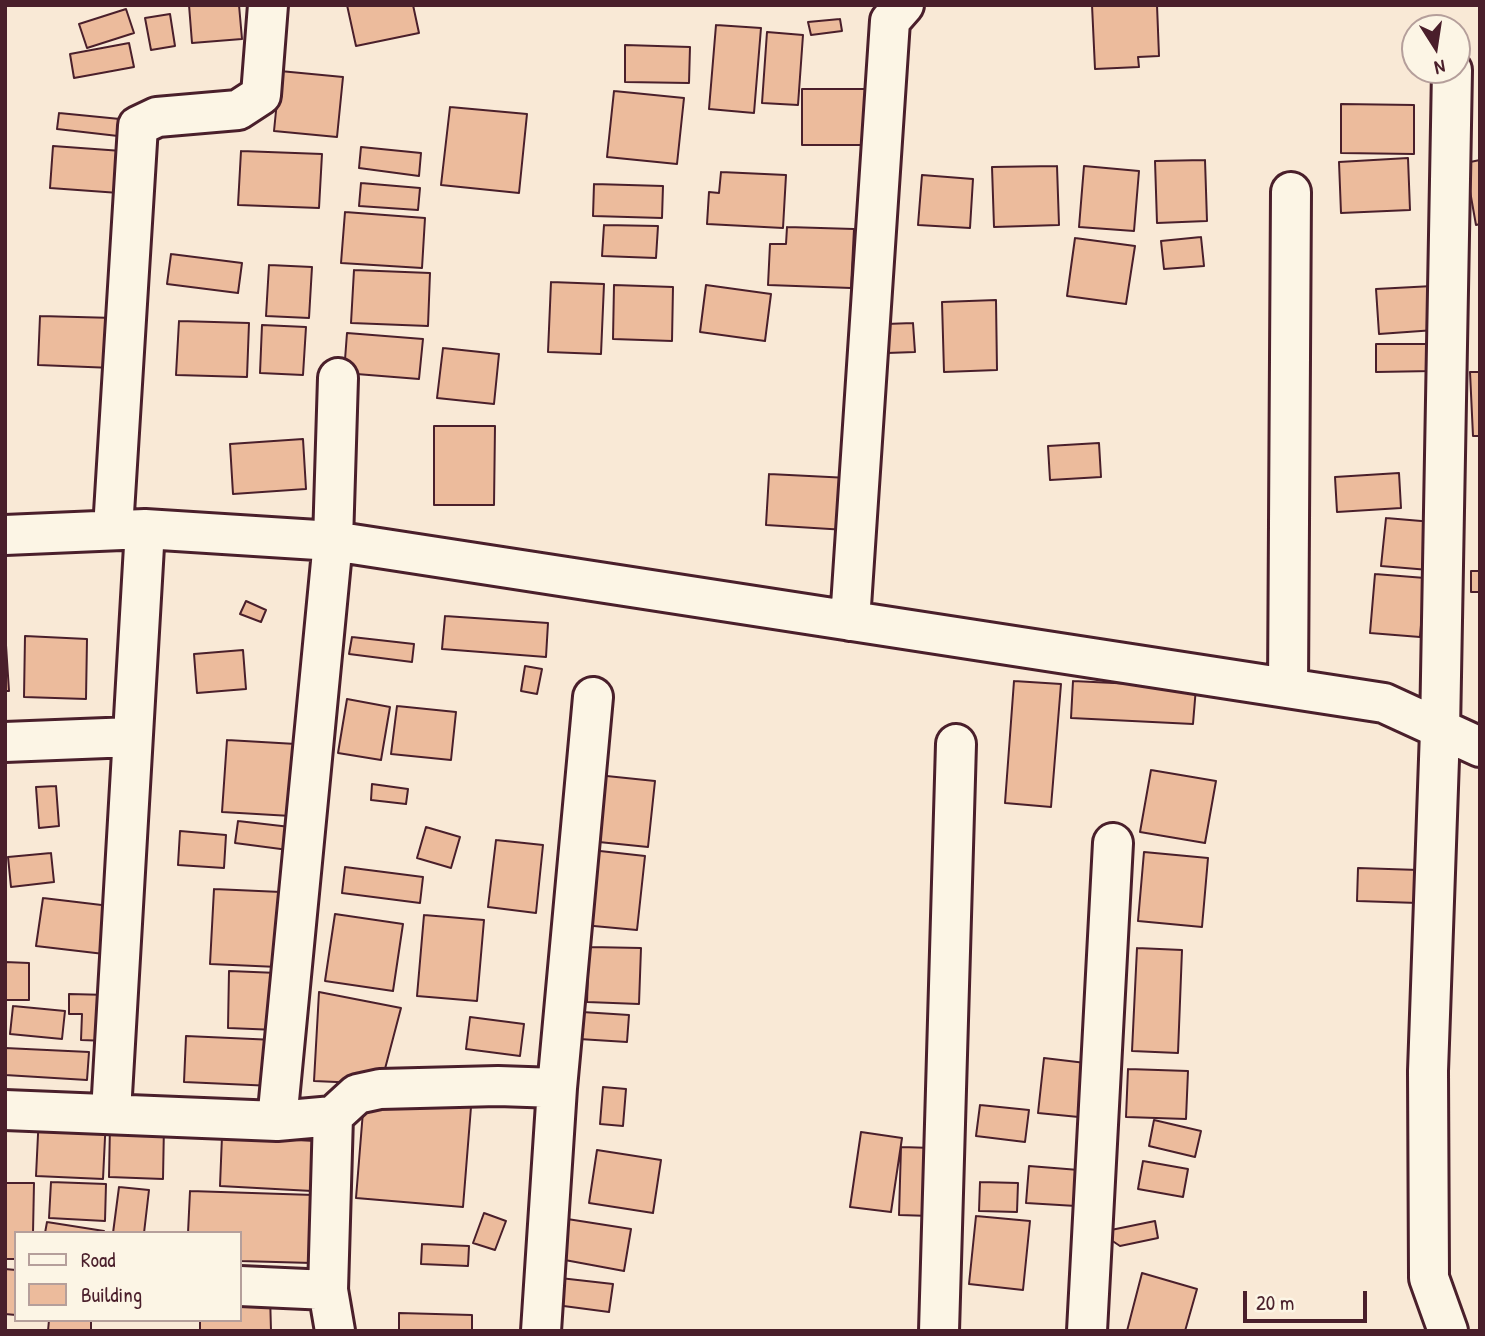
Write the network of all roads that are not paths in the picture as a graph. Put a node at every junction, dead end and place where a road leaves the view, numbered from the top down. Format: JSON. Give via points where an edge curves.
{"nodes":[{"id":1,"x":268,"y":5,"type":"edge"},
{"id":2,"x":904,"y":5,"type":"edge"},
{"id":3,"x":1452,"y":84,"type":"edge"},
{"id":4,"x":1291,"y":192,"type":"dead end"},
{"id":5,"x":338,"y":378,"type":"dead end"},
{"id":6,"x":129,"y":529,"type":"junction"},
{"id":7,"x":5,"y":535,"type":"edge"},
{"id":8,"x":334,"y":541,"type":"junction"},
{"id":9,"x":850,"y":621,"type":"junction"},
{"id":10,"x":1288,"y":688,"type":"junction"},
{"id":11,"x":593,"y":696,"type":"dead end"},
{"id":12,"x":1440,"y":731,"type":"junction"},
{"id":13,"x":132,"y":737,"type":"junction"},
{"id":14,"x":5,"y":742,"type":"edge"},
{"id":15,"x":956,"y":744,"type":"dead end"},
{"id":16,"x":1480,"y":747,"type":"edge"},
{"id":17,"x":1113,"y":843,"type":"dead end"},
{"id":18,"x":557,"y":1088,"type":"junction"},
{"id":19,"x":5,"y":1110,"type":"edge"},
{"id":20,"x":111,"y":1112,"type":"junction"},
{"id":21,"x":333,"y":1116,"type":"junction"},
{"id":22,"x":276,"y":1121,"type":"junction"},
{"id":23,"x":242,"y":1286,"type":"edge"},
{"id":24,"x":328,"y":1290,"type":"junction"},
{"id":25,"x":335,"y":1331,"type":"edge"},
{"id":26,"x":541,"y":1331,"type":"edge"},
{"id":27,"x":939,"y":1331,"type":"edge"},
{"id":28,"x":1087,"y":1331,"type":"edge"},
{"id":29,"x":1448,"y":1331,"type":"edge"}],
"edges":[{"from":1,"to":6,"type":"street","via":[[261,95],[238,110],[158,117],[138,126]]},
{"from":2,"to":9,"type":"street","via":[[890,21]]},
{"from":3,"to":12,"type":"street"},
{"from":4,"to":10,"type":"street"},
{"from":5,"to":8,"type":"street"},
{"from":6,"to":7,"type":"street"},
{"from":6,"to":8,"type":"street"},
{"from":6,"to":13,"type":"street"},
{"from":8,"to":9,"type":"street"},
{"from":8,"to":22,"type":"street"},
{"from":9,"to":10,"type":"street"},
{"from":10,"to":12,"type":"street","via":[[1384,703]]},
{"from":11,"to":18,"type":"street"},
{"from":12,"to":16,"type":"street"},
{"from":12,"to":29,"type":"street","via":[[1428,1072],[1429,1278]]},
{"from":13,"to":14,"type":"street"},
{"from":13,"to":20,"type":"street"},
{"from":15,"to":27,"type":"street"},
{"from":17,"to":28,"type":"street"},
{"from":18,"to":21,"type":"street","via":[[380,1089],[357,1094]]},
{"from":18,"to":26,"type":"street"},
{"from":19,"to":20,"type":"street"},
{"from":20,"to":22,"type":"street"},
{"from":21,"to":22,"type":"street"},
{"from":21,"to":24,"type":"street"},
{"from":23,"to":24,"type":"street"},
{"from":24,"to":25,"type":"street"}]}
